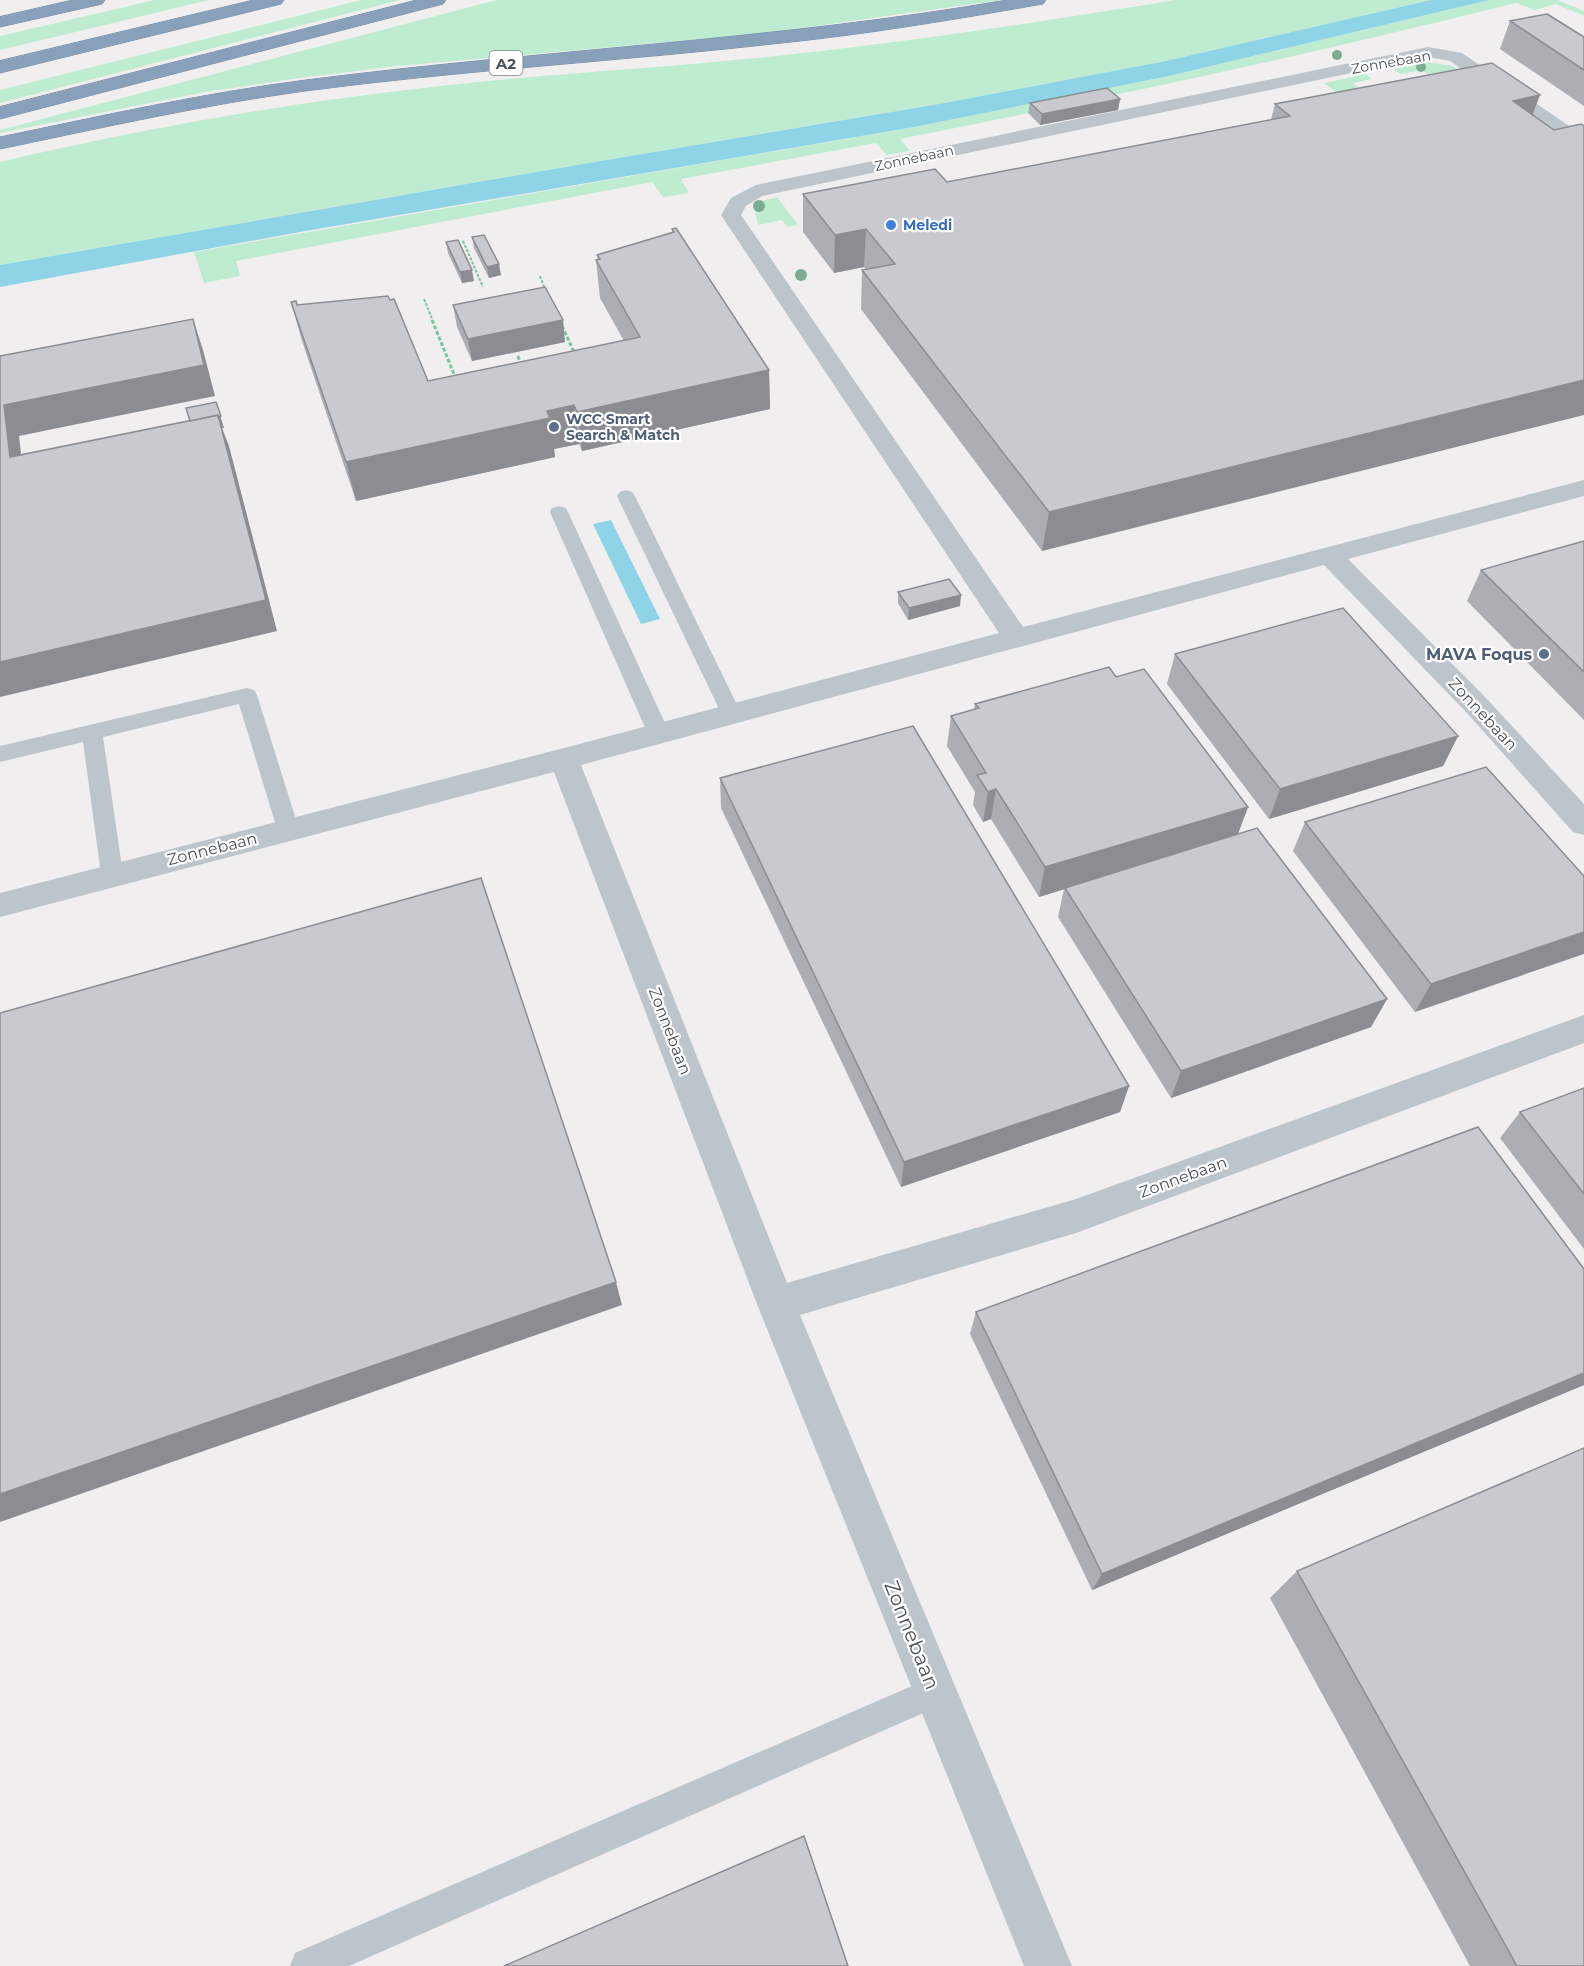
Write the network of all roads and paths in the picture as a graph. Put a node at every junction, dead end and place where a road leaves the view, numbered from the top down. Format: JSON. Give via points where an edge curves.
{"nodes":[{"id":1,"x":96,"y":0,"type":"edge"},
{"id":2,"x":275,"y":0,"type":"edge"},
{"id":3,"x":437,"y":0,"type":"edge"},
{"id":4,"x":1037,"y":0,"type":"edge"},
{"id":5,"x":0,"y":22,"type":"edge"},
{"id":6,"x":0,"y":67,"type":"edge"},
{"id":7,"x":0,"y":113,"type":"edge"},
{"id":8,"x":0,"y":143,"type":"edge"},
{"id":9,"x":1584,"y":146,"type":"edge"},
{"id":10,"x":463,"y":241,"type":"dead end"},
{"id":11,"x":540,"y":276,"type":"dead end"},
{"id":12,"x":483,"y":287,"type":"dead end"},
{"id":13,"x":548,"y":295,"type":"edge"},
{"id":14,"x":424,"y":298,"type":"dead end"},
{"id":15,"x":561,"y":323,"type":"edge"},
{"id":16,"x":518,"y":356,"type":"edge"},
{"id":17,"x":579,"y":362,"type":"edge"},
{"id":18,"x":524,"y":374,"type":"edge"},
{"id":19,"x":459,"y":387,"type":"edge"},
{"id":20,"x":1584,"y":488,"type":"edge"},
{"id":21,"x":626,"y":496,"type":"dead end"},
{"id":22,"x":559,"y":512,"type":"dead end"},
{"id":23,"x":1329,"y":555,"type":"junction"},
{"id":24,"x":1017,"y":638,"type":"junction"},
{"id":25,"x":730,"y":712,"type":"junction"},
{"id":26,"x":92,"y":732,"type":"junction"},
{"id":27,"x":658,"y":732,"type":"junction"},
{"id":28,"x":0,"y":754,"type":"edge"},
{"id":29,"x":564,"y":759,"type":"junction"},
{"id":30,"x":1584,"y":824,"type":"edge"},
{"id":31,"x":288,"y":829,"type":"junction"},
{"id":32,"x":112,"y":874,"type":"junction"},
{"id":33,"x":0,"y":905,"type":"edge"},
{"id":34,"x":1584,"y":1029,"type":"edge"},
{"id":35,"x":776,"y":1304,"type":"junction"},
{"id":36,"x":935,"y":1692,"type":"junction"},
{"id":37,"x":308,"y":1966,"type":"edge"},
{"id":38,"x":1048,"y":1966,"type":"edge"}],
"edges":[{"from":1,"to":5,"type":"highway"},
{"from":2,"to":6,"type":"highway"},
{"from":3,"to":7,"type":"highway"},
{"from":4,"to":8,"type":"highway","number":"A2","via":[[791,37],[428,70],[313,85],[186,105]]},
{"from":9,"to":24,"type":"street","name":"Zonnebaan","via":[[1456,57],[1428,52],[756,191],[738,202],[731,215]]},
{"from":10,"to":12,"type":"path"},
{"from":11,"to":13,"type":"path"},
{"from":14,"to":19,"type":"path"},
{"from":15,"to":17,"type":"path"},
{"from":16,"to":18,"type":"path"},
{"from":20,"to":23,"type":"street","name":"Zonnebaan"},
{"from":21,"to":25,"type":"lane"},
{"from":22,"to":27,"type":"lane"},
{"from":23,"to":24,"type":"street","name":"Zonnebaan"},
{"from":23,"to":30,"type":"street","name":"Zonnebaan","via":[[1477,706]]},
{"from":24,"to":25,"type":"street","name":"Zonnebaan"},
{"from":25,"to":27,"type":"street","name":"Zonnebaan"},
{"from":26,"to":28,"type":"lane"},
{"from":26,"to":31,"type":"lane","via":[[247,695]]},
{"from":26,"to":32,"type":"lane"},
{"from":27,"to":29,"type":"street","name":"Zonnebaan"},
{"from":29,"to":31,"type":"street","name":"Zonnebaan"},
{"from":29,"to":35,"type":"street","name":"Zonnebaan"},
{"from":31,"to":32,"type":"street","name":"Zonnebaan"},
{"from":32,"to":33,"type":"street","name":"Zonnebaan"},
{"from":34,"to":35,"type":"street","name":"Zonnebaan","via":[[1076,1216]]},
{"from":35,"to":36,"type":"street","name":"Zonnebaan"},
{"from":36,"to":37,"type":"lane"},
{"from":36,"to":38,"type":"street","name":"Zonnebaan"}]}
